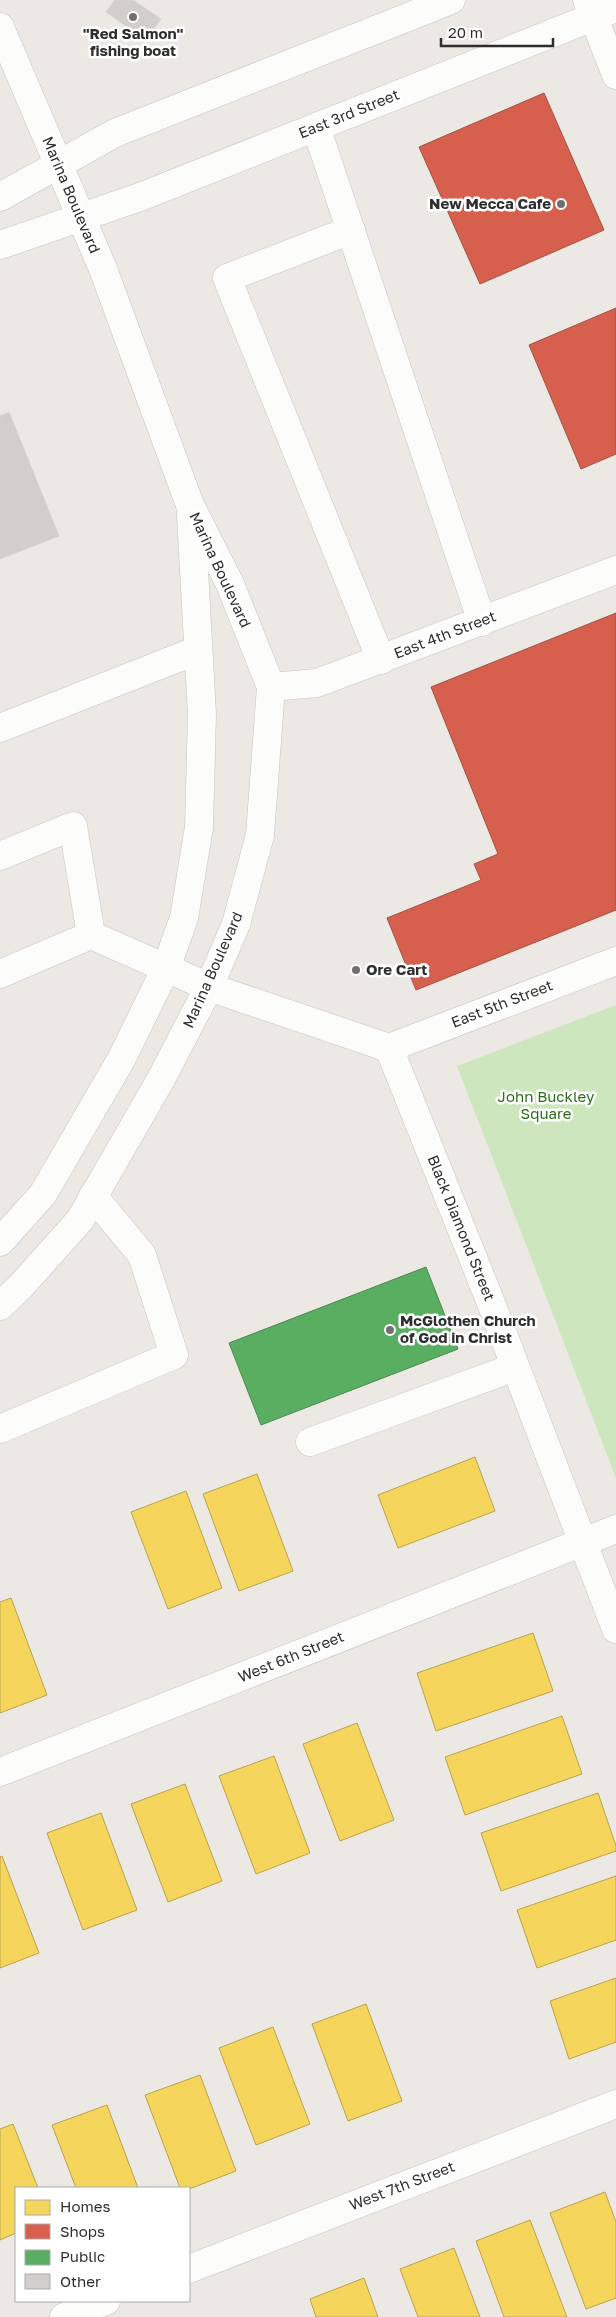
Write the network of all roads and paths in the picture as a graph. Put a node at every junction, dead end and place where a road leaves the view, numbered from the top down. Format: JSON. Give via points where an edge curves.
{"nodes":[{"id":1,"x":451,"y":0,"type":"edge"},
{"id":2,"x":599,"y":8,"type":"edge"},
{"id":3,"x":0,"y":26,"type":"edge"},
{"id":4,"x":616,"y":75,"type":"edge"},
{"id":5,"x":316,"y":127,"type":"junction"},
{"id":6,"x":58,"y":165,"type":"junction"},
{"id":7,"x":0,"y":197,"type":"edge"},
{"id":8,"x":81,"y":217,"type":"junction"},
{"id":9,"x":350,"y":230,"type":"junction"},
{"id":10,"x":0,"y":245,"type":"edge"},
{"id":11,"x":190,"y":505,"type":"junction"},
{"id":12,"x":616,"y":570,"type":"edge"},
{"id":13,"x":482,"y":622,"type":"junction"},
{"id":14,"x":198,"y":650,"type":"junction"},
{"id":15,"x":381,"y":660,"type":"junction"},
{"id":16,"x":271,"y":687,"type":"junction"},
{"id":17,"x":0,"y":728,"type":"edge"},
{"id":18,"x":0,"y":856,"type":"edge"},
{"id":19,"x":91,"y":935,"type":"junction"},
{"id":20,"x":616,"y":961,"type":"edge"},
{"id":21,"x":166,"y":968,"type":"junction"},
{"id":22,"x":0,"y":974,"type":"edge"},
{"id":23,"x":209,"y":987,"type":"junction"},
{"id":24,"x":389,"y":1048,"type":"junction"},
{"id":25,"x":93,"y":1196,"type":"junction"},
{"id":26,"x":1,"y":1238,"type":"edge"},
{"id":27,"x":0,"y":1306,"type":"edge"},
{"id":28,"x":515,"y":1367,"type":"junction"},
{"id":29,"x":0,"y":1429,"type":"edge"},
{"id":30,"x":310,"y":1442,"type":"dead end"},
{"id":31,"x":616,"y":1529,"type":"edge"},
{"id":32,"x":582,"y":1542,"type":"junction"},
{"id":33,"x":616,"y":1629,"type":"edge"},
{"id":34,"x":0,"y":1772,"type":"edge"},
{"id":35,"x":616,"y":2104,"type":"edge"},
{"id":36,"x":190,"y":2269,"type":"edge"},
{"id":37,"x":103,"y":2302,"type":"edge"},
{"id":38,"x":64,"y":2317,"type":"edge"}],
"edges":[{"from":1,"to":6,"type":"street","via":[[115,133]]},
{"from":2,"to":4,"type":"street"},
{"from":2,"to":5,"type":"street","name":"East 3rd Street"},
{"from":3,"to":6,"type":"street","name":"Marina Boulevard"},
{"from":5,"to":8,"type":"street","name":"East 3rd Street"},
{"from":5,"to":9,"type":"street"},
{"from":6,"to":7,"type":"street"},
{"from":6,"to":8,"type":"street","name":"Marina Boulevard"},
{"from":8,"to":10,"type":"street","name":"East 3rd Street"},
{"from":8,"to":11,"type":"street","name":"Marina Boulevard"},
{"from":9,"to":13,"type":"street"},
{"from":9,"to":15,"type":"street","via":[[227,278]]},
{"from":11,"to":14,"type":"street","name":"Marina Boulevard"},
{"from":11,"to":16,"type":"street","name":"Marina Boulevard","via":[[230,584]]},
{"from":12,"to":13,"type":"street","name":"East 4th Street"},
{"from":13,"to":15,"type":"street","name":"East 4th Street"},
{"from":14,"to":17,"type":"street"},
{"from":14,"to":21,"type":"street","name":"Marina Boulevard","via":[[202,714],[199,828],[184,918]]},
{"from":15,"to":16,"type":"street","name":"East 4th Street","via":[[317,684]]},
{"from":16,"to":23,"type":"street","name":"Marina Boulevard","via":[[260,835],[236,924]]},
{"from":18,"to":19,"type":"street","via":[[73,826]]},
{"from":19,"to":21,"type":"street"},
{"from":19,"to":22,"type":"street"},
{"from":20,"to":24,"type":"street","name":"East 5th Street"},
{"from":21,"to":23,"type":"street"},
{"from":21,"to":26,"type":"street","name":"Marina Boulevard","via":[[122,1058],[43,1194]]},
{"from":23,"to":24,"type":"street"},
{"from":23,"to":25,"type":"street","name":"Marina Boulevard","via":[[161,1079]]},
{"from":24,"to":28,"type":"street","name":"Black Diamond Street"},
{"from":25,"to":27,"type":"street","name":"Marina Boulevard","via":[[80,1220]]},
{"from":25,"to":29,"type":"street","via":[[142,1255],[174,1355]]},
{"from":28,"to":30,"type":"street"},
{"from":28,"to":32,"type":"street","name":"Black Diamond Street"},
{"from":31,"to":32,"type":"street","name":"West 6th Street"},
{"from":32,"to":33,"type":"street","name":"Black Diamond Street"},
{"from":32,"to":34,"type":"street","name":"West 6th Street"},
{"from":35,"to":36,"type":"street","name":"West 7th Street"},
{"from":37,"to":38,"type":"street"}]}
